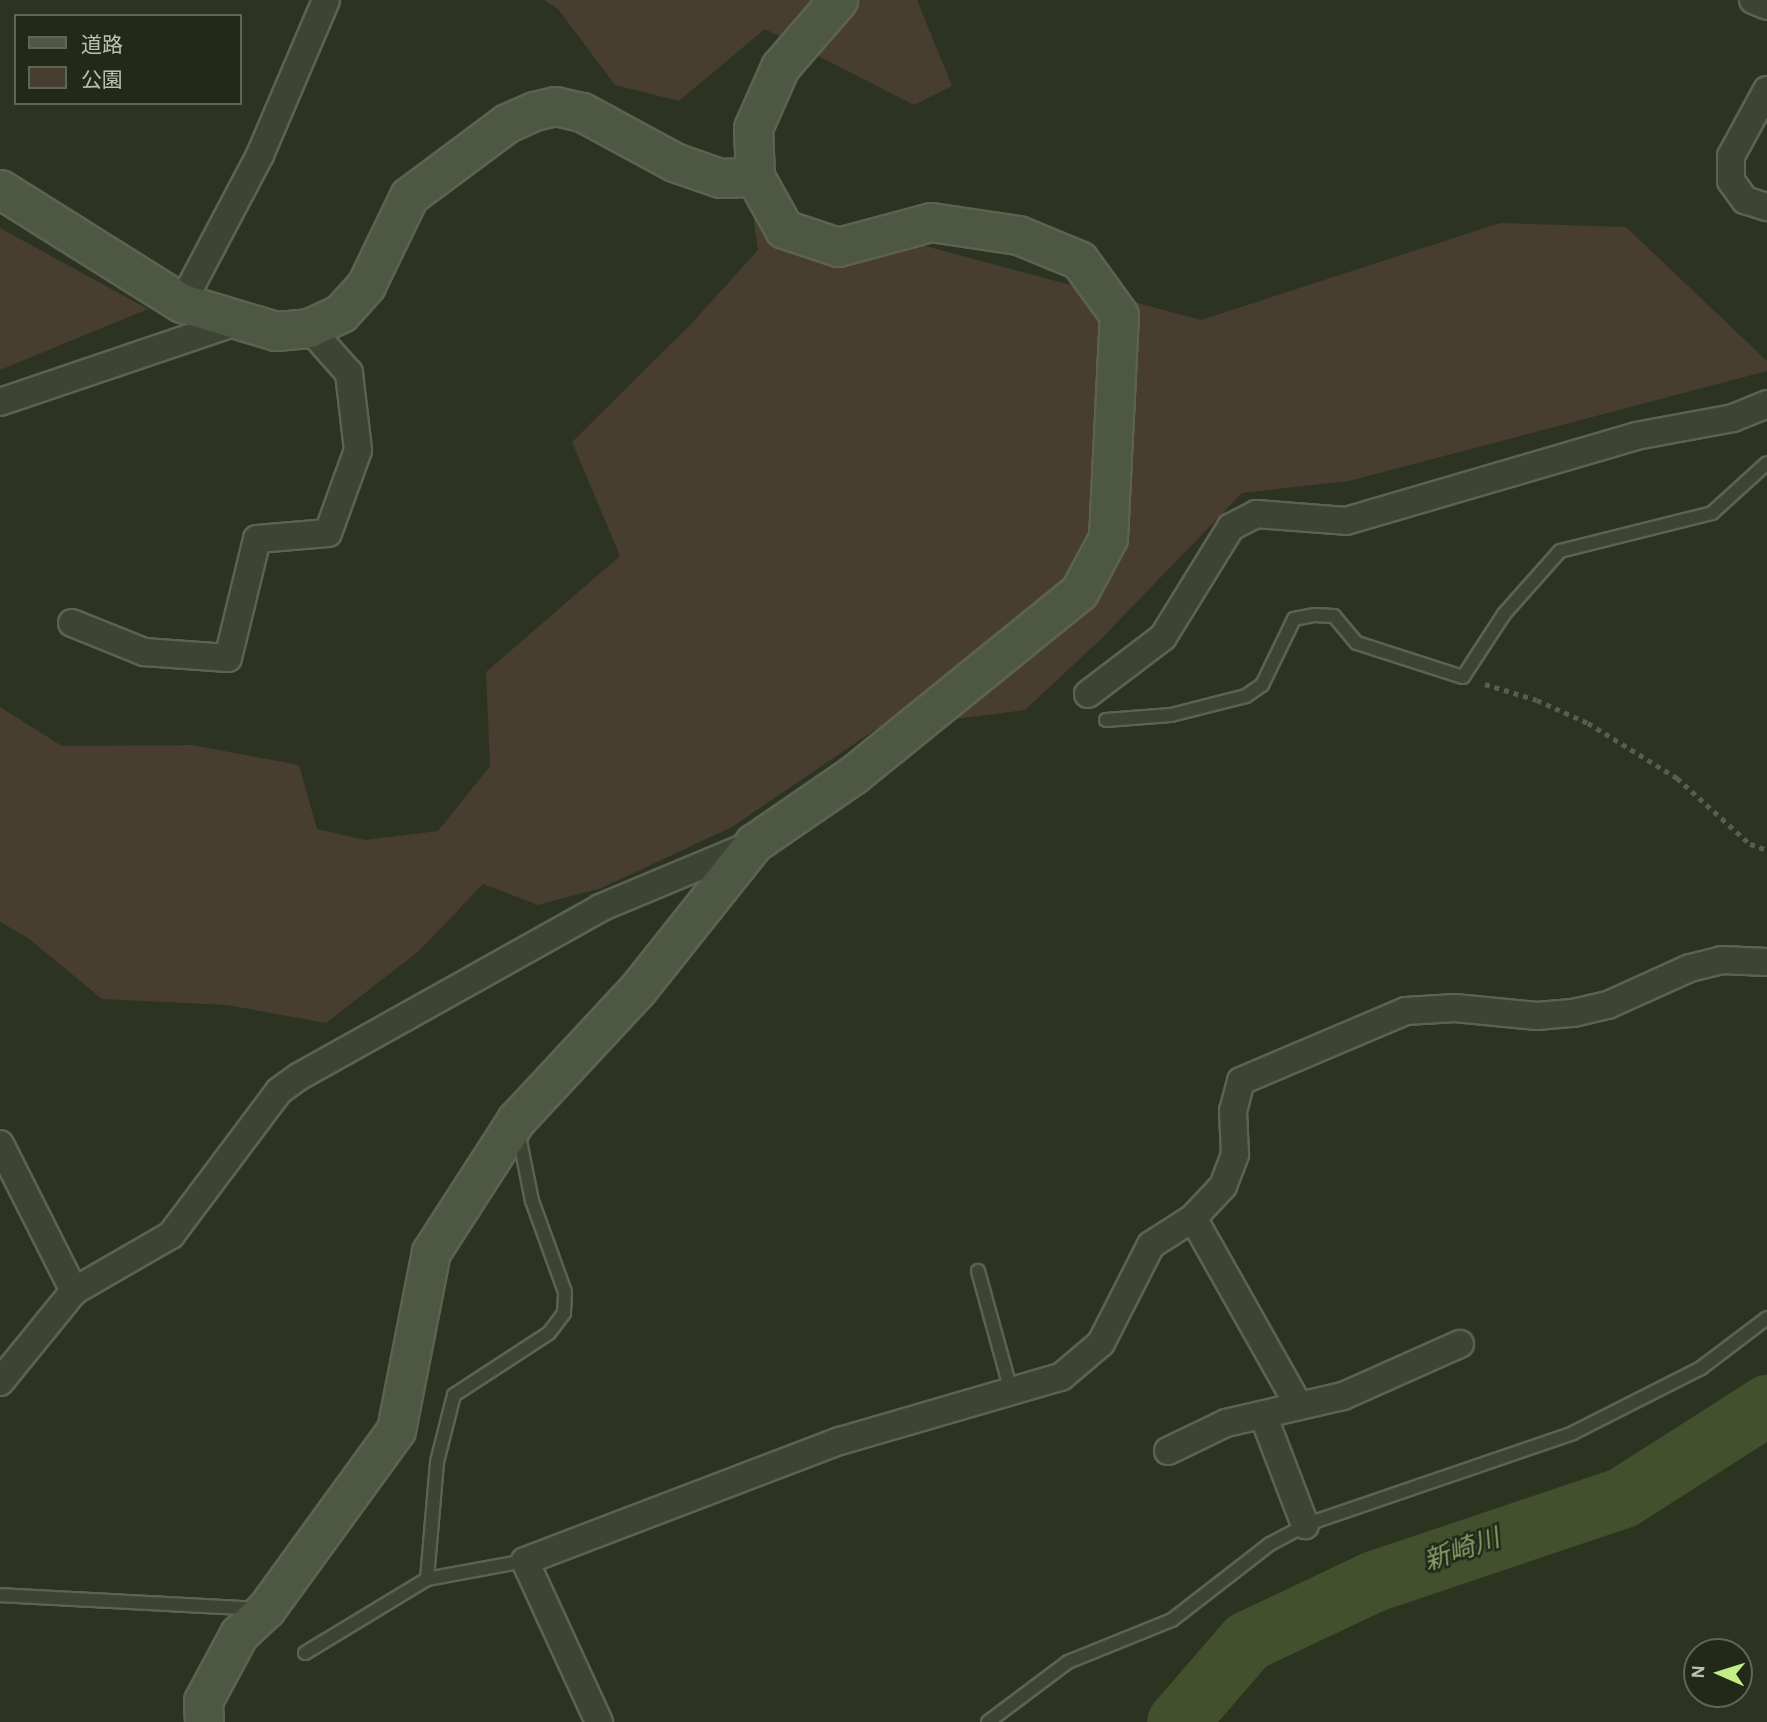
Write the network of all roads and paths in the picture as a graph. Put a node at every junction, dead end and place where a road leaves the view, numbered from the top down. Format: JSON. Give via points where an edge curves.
{"nodes":[{"id":1,"x":326,"y":0,"type":"edge"},
{"id":2,"x":838,"y":0,"type":"edge"},
{"id":3,"x":1753,"y":0,"type":"edge"},
{"id":4,"x":1767,"y":6,"type":"edge"},
{"id":5,"x":1767,"y":90,"type":"edge"},
{"id":6,"x":755,"y":177,"type":"junction"},
{"id":7,"x":0,"y":189,"type":"edge"},
{"id":8,"x":1767,"y":207,"type":"edge"},
{"id":9,"x":182,"y":303,"type":"junction"},
{"id":10,"x":236,"y":322,"type":"junction"},
{"id":11,"x":309,"y":328,"type":"junction"},
{"id":12,"x":0,"y":402,"type":"edge"},
{"id":13,"x":1767,"y":404,"type":"edge"},
{"id":14,"x":1767,"y":463,"type":"edge"},
{"id":15,"x":72,"y":623,"type":"dead end"},
{"id":16,"x":1463,"y":677,"type":"junction"},
{"id":17,"x":1088,"y":694,"type":"dead end"},
{"id":18,"x":1106,"y":720,"type":"dead end"},
{"id":19,"x":754,"y":843,"type":"junction"},
{"id":20,"x":1767,"y":850,"type":"edge"},
{"id":21,"x":1767,"y":962,"type":"edge"},
{"id":22,"x":516,"y":1120,"type":"junction"},
{"id":23,"x":0,"y":1144,"type":"edge"},
{"id":24,"x":1194,"y":1218,"type":"junction"},
{"id":25,"x":978,"y":1271,"type":"dead end"},
{"id":26,"x":74,"y":1291,"type":"junction"},
{"id":27,"x":1767,"y":1318,"type":"edge"},
{"id":28,"x":1460,"y":1344,"type":"dead end"},
{"id":29,"x":0,"y":1382,"type":"edge"},
{"id":30,"x":1011,"y":1391,"type":"junction"},
{"id":31,"x":1299,"y":1406,"type":"junction"},
{"id":32,"x":1263,"y":1415,"type":"junction"},
{"id":33,"x":1168,"y":1451,"type":"dead end"},
{"id":34,"x":1305,"y":1525,"type":"junction"},
{"id":35,"x":525,"y":1561,"type":"junction"},
{"id":36,"x":427,"y":1579,"type":"junction"},
{"id":37,"x":0,"y":1595,"type":"edge"},
{"id":38,"x":266,"y":1609,"type":"junction"},
{"id":39,"x":305,"y":1653,"type":"dead end"},
{"id":40,"x":204,"y":1722,"type":"edge"},
{"id":41,"x":599,"y":1722,"type":"edge"},
{"id":42,"x":988,"y":1722,"type":"edge"}],
"edges":[{"from":1,"to":9,"type":"street","via":[[260,156]]},
{"from":2,"to":6,"type":"street","via":[[780,67],[753,128]]},
{"from":3,"to":4,"type":"street"},
{"from":5,"to":8,"type":"street","via":[[1731,156],[1731,181],[1745,200]]},
{"from":6,"to":11,"type":"street","via":[[720,178],[674,162],[582,112],[555,106],[534,111],[508,123],[409,196],[366,285],[341,313]]},
{"from":6,"to":19,"type":"street","via":[[784,229],[838,247],[931,222],[1018,235],[1079,260],[1119,315],[1108,538],[1079,592],[853,775]]},
{"from":7,"to":9,"type":"street"},
{"from":9,"to":10,"type":"street"},
{"from":10,"to":11,"type":"street","via":[[276,331]]},
{"from":10,"to":12,"type":"street"},
{"from":11,"to":15,"type":"street","via":[[349,373],[358,450],[328,533],[257,538],[228,658],[144,652]]},
{"from":13,"to":17,"type":"street","via":[[1733,418],[1623,439],[1346,521],[1256,514],[1231,527],[1163,637]]},
{"from":14,"to":16,"type":"lane","via":[[1712,513],[1560,551],[1504,614]]},
{"from":16,"to":18,"type":"lane","via":[[1357,643],[1334,617],[1314,615],[1294,619],[1262,685],[1246,695],[1171,715]]},
{"from":16,"to":20,"type":"path","via":[[1537,700],[1588,723],[1678,778],[1750,844]]},
{"from":19,"to":22,"type":"street","via":[[637,990]]},
{"from":19,"to":26,"type":"street","via":[[600,908],[300,1076],[279,1091],[171,1235]]},
{"from":21,"to":24,"type":"street","via":[[1722,960],[1690,968],[1608,1005],[1573,1013],[1406,1011],[1271,1067],[1241,1081],[1233,1111],[1236,1154],[1223,1186]]},
{"from":22,"to":36,"type":"lane","via":[[532,1201],[565,1292],[564,1313],[549,1333],[454,1395],[437,1462]]},
{"from":22,"to":38,"type":"street","via":[[432,1252],[396,1430]]},
{"from":23,"to":26,"type":"street"},
{"from":24,"to":30,"type":"street","via":[[1151,1245],[1101,1343],[1083,1361],[1061,1377]]},
{"from":24,"to":31,"type":"street"},
{"from":25,"to":30,"type":"lane"},
{"from":26,"to":29,"type":"street"},
{"from":27,"to":34,"type":"lane","via":[[1701,1368],[1573,1433]]},
{"from":28,"to":31,"type":"street","via":[[1343,1396]]},
{"from":30,"to":35,"type":"street","via":[[840,1441]]},
{"from":31,"to":32,"type":"street"},
{"from":32,"to":33,"type":"street","via":[[1226,1423]]},
{"from":32,"to":34,"type":"street"},
{"from":34,"to":42,"type":"lane","via":[[1270,1544],[1172,1620],[1068,1662]]},
{"from":35,"to":36,"type":"lane"},
{"from":35,"to":41,"type":"street"},
{"from":36,"to":39,"type":"lane"},
{"from":37,"to":38,"type":"lane"},
{"from":38,"to":40,"type":"street","via":[[233,1645],[203,1701]]}]}
